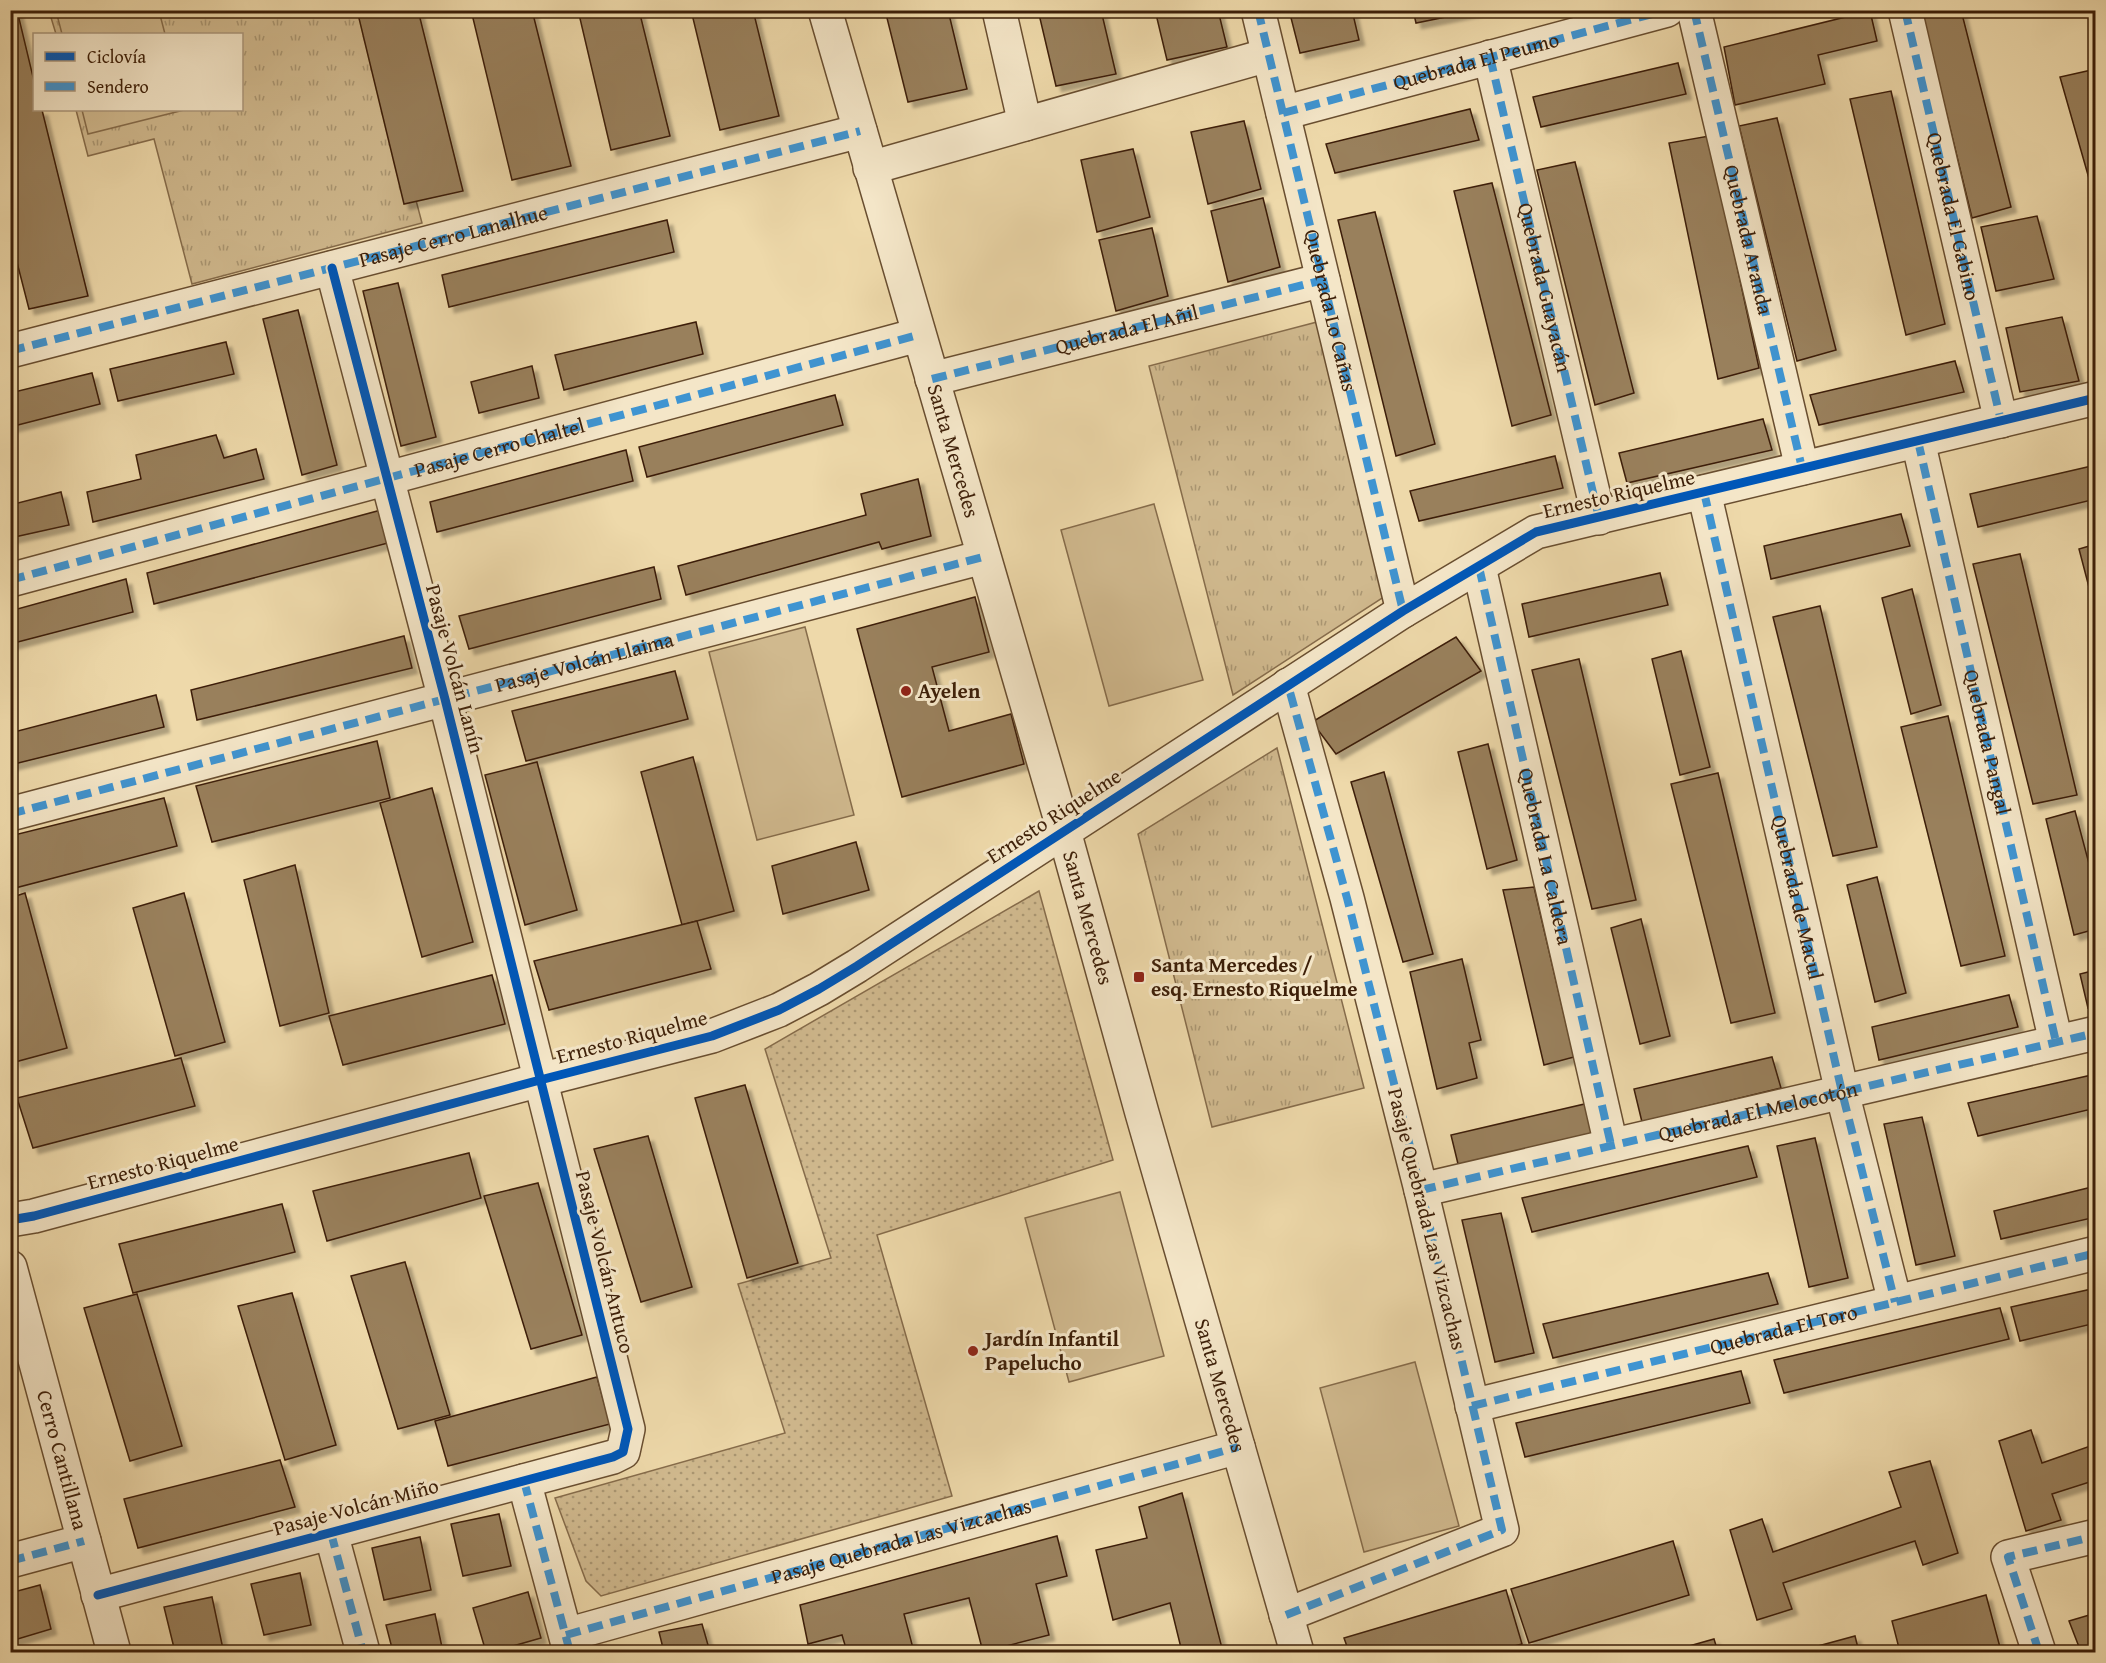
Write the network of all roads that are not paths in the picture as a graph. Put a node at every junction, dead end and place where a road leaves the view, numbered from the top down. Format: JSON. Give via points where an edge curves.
{"nodes":[{"id":1,"x":825,"y":10,"type":"edge"},
{"id":2,"x":999,"y":10,"type":"edge"},
{"id":3,"x":1257,"y":10,"type":"edge"},
{"id":4,"x":1667,"y":10,"type":"edge"},
{"id":5,"x":1694,"y":10,"type":"edge"},
{"id":6,"x":1905,"y":10,"type":"edge"},
{"id":7,"x":1268,"y":55,"type":"junction"},
{"id":8,"x":1490,"y":57,"type":"junction"},
{"id":9,"x":1283,"y":113,"type":"junction"},
{"id":10,"x":1025,"y":124,"type":"junction"},
{"id":11,"x":860,"y":131,"type":"junction"},
{"id":12,"x":870,"y":168,"type":"junction"},
{"id":13,"x":332,"y":268,"type":"junction"},
{"id":14,"x":1323,"y":280,"type":"junction"},
{"id":15,"x":918,"y":335,"type":"junction"},
{"id":16,"x":10,"y":351,"type":"edge"},
{"id":17,"x":932,"y":379,"type":"junction"},
{"id":18,"x":2096,"y":398,"type":"edge"},
{"id":19,"x":2001,"y":421,"type":"junction"},
{"id":20,"x":1918,"y":441,"type":"junction"},
{"id":21,"x":1803,"y":468,"type":"junction"},
{"id":22,"x":386,"y":479,"type":"junction"},
{"id":23,"x":1704,"y":492,"type":"junction"},
{"id":24,"x":1599,"y":518,"type":"junction"},
{"id":25,"x":983,"y":557,"type":"junction"},
{"id":26,"x":1479,"y":567,"type":"junction"},
{"id":27,"x":10,"y":580,"type":"edge"},
{"id":28,"x":1403,"y":611,"type":"junction"},
{"id":29,"x":1288,"y":685,"type":"junction"},
{"id":30,"x":445,"y":699,"type":"junction"},
{"id":31,"x":10,"y":814,"type":"edge"},
{"id":32,"x":1064,"y":831,"type":"junction"},
{"id":33,"x":2096,"y":1033,"type":"edge"},
{"id":34,"x":2056,"y":1042,"type":"junction"},
{"id":35,"x":540,"y":1080,"type":"junction"},
{"id":36,"x":1842,"y":1092,"type":"junction"},
{"id":37,"x":1611,"y":1145,"type":"junction"},
{"id":38,"x":1421,"y":1190,"type":"junction"},
{"id":39,"x":10,"y":1220,"type":"edge"},
{"id":40,"x":2096,"y":1253,"type":"edge"},
{"id":41,"x":10,"y":1267,"type":"edge"},
{"id":42,"x":1895,"y":1302,"type":"junction"},
{"id":43,"x":1472,"y":1406,"type":"junction"},
{"id":44,"x":1238,"y":1447,"type":"junction"},
{"id":45,"x":622,"y":1452,"type":"joint"},
{"id":46,"x":524,"y":1481,"type":"junction"},
{"id":47,"x":331,"y":1533,"type":"junction"},
{"id":48,"x":2096,"y":1536,"type":"edge"},
{"id":49,"x":84,"y":1541,"type":"junction"},
{"id":50,"x":10,"y":1561,"type":"edge"},
{"id":51,"x":98,"y":1595,"type":"junction"},
{"id":52,"x":1286,"y":1615,"type":"junction"},
{"id":53,"x":568,"y":1644,"type":"edge"},
{"id":54,"x":114,"y":1653,"type":"edge"},
{"id":55,"x":363,"y":1653,"type":"edge"},
{"id":56,"x":1297,"y":1653,"type":"edge"},
{"id":57,"x":2039,"y":1653,"type":"edge"}],
"edges":[{"from":1,"to":11,"type":"street","name":"Santa Mercedes"},
{"from":2,"to":10,"type":"street"},
{"from":3,"to":7,"type":"street","name":"Quebrada Lo Cañas"},
{"from":4,"to":8,"type":"street","name":"Quebrada El Peumo"},
{"from":5,"to":21,"type":"street","name":"Quebrada Aranda"},
{"from":6,"to":19,"type":"street","name":"Quebrada El Gabino"},
{"from":7,"to":9,"type":"street","name":"Quebrada Lo Cañas"},
{"from":7,"to":10,"type":"street"},
{"from":8,"to":9,"type":"street","name":"Quebrada El Peumo"},
{"from":8,"to":24,"type":"street","name":"Quebrada Guayacán"},
{"from":9,"to":14,"type":"street","name":"Quebrada Lo Cañas"},
{"from":10,"to":12,"type":"street"},
{"from":11,"to":12,"type":"street","name":"Santa Mercedes"},
{"from":11,"to":13,"type":"street","name":"Pasaje Cerro Lanalhue"},
{"from":12,"to":15,"type":"street","name":"Santa Mercedes"},
{"from":13,"to":16,"type":"street","name":"Pasaje Cerro Lanalhue"},
{"from":13,"to":22,"type":"street","name":"Pasaje Volcán Lanín"},
{"from":14,"to":17,"type":"street","name":"Quebrada El Añil"},
{"from":14,"to":28,"type":"street","name":"Quebrada Lo Cañas"},
{"from":15,"to":17,"type":"street","name":"Santa Mercedes"},
{"from":15,"to":22,"type":"street","name":"Pasaje Cerro Chaltel"},
{"from":17,"to":25,"type":"street","name":"Santa Mercedes"},
{"from":18,"to":19,"type":"street","name":"Ernesto Riquelme"},
{"from":19,"to":20,"type":"street","name":"Ernesto Riquelme"},
{"from":20,"to":21,"type":"street","name":"Ernesto Riquelme"},
{"from":20,"to":34,"type":"street","name":"Quebrada Pangal"},
{"from":21,"to":23,"type":"street","name":"Ernesto Riquelme"},
{"from":22,"to":27,"type":"street","name":"Pasaje Cerro Chaltel"},
{"from":22,"to":30,"type":"street","name":"Pasaje Volcán Lanín"},
{"from":23,"to":24,"type":"street","name":"Ernesto Riquelme"},
{"from":23,"to":36,"type":"street","name":"Quebrada de Macul"},
{"from":24,"to":26,"type":"street","name":"Ernesto Riquelme","via":[[1536,532]]},
{"from":25,"to":30,"type":"street","name":"Pasaje Volcán Llaima"},
{"from":25,"to":32,"type":"street","name":"Santa Mercedes"},
{"from":26,"to":28,"type":"street","name":"Ernesto Riquelme"},
{"from":26,"to":37,"type":"street","name":"Quebrada La Caldera"},
{"from":28,"to":29,"type":"street","name":"Ernesto Riquelme"},
{"from":29,"to":32,"type":"street","name":"Ernesto Riquelme"},
{"from":29,"to":38,"type":"street","name":"Pasaje Quebrada Las Vizcachas"},
{"from":30,"to":31,"type":"street","name":"Pasaje Volcán Llaima"},
{"from":30,"to":35,"type":"street","name":"Pasaje Volcán Lanín"},
{"from":32,"to":35,"type":"street","name":"Ernesto Riquelme","via":[[838,978],[779,1010],[712,1036]]},
{"from":32,"to":44,"type":"street","name":"Santa Mercedes"},
{"from":33,"to":34,"type":"street","name":"Quebrada El Melocotón"},
{"from":34,"to":36,"type":"street","name":"Quebrada El Melocotón"},
{"from":35,"to":39,"type":"street","name":"Ernesto Riquelme"},
{"from":35,"to":45,"type":"street","name":"Pasaje Volcán Antuco","via":[[628,1429]]},
{"from":36,"to":37,"type":"street","name":"Quebrada El Melocotón"},
{"from":36,"to":42,"type":"street","name":"Quebrada de Macul"},
{"from":37,"to":38,"type":"street","name":"Quebrada El Melocotón"},
{"from":38,"to":43,"type":"street","name":"Pasaje Quebrada Las Vizcachas"},
{"from":40,"to":42,"type":"street","name":"Quebrada El Toro"},
{"from":41,"to":49,"type":"street","name":"Cerro Cantillana"},
{"from":42,"to":43,"type":"street","name":"Quebrada El Toro"},
{"from":43,"to":52,"type":"street","name":"Pasaje Quebrada Las Vizcachas","via":[[1502,1530]]},
{"from":44,"to":52,"type":"street","name":"Santa Mercedes"},
{"from":44,"to":53,"type":"street","name":"Pasaje Quebrada Las Vizcachas"},
{"from":45,"to":46,"type":"street","name":"Pasaje Volcán Miño"},
{"from":46,"to":47,"type":"street","name":"Pasaje Volcán Miño"},
{"from":46,"to":53,"type":"street"},
{"from":47,"to":51,"type":"street","name":"Pasaje Volcán Miño"},
{"from":47,"to":55,"type":"street"},
{"from":48,"to":57,"type":"street","via":[[2008,1557]]},
{"from":49,"to":50,"type":"street"},
{"from":49,"to":51,"type":"street","name":"Cerro Cantillana"},
{"from":51,"to":54,"type":"street","name":"Cerro Cantillana"},
{"from":52,"to":56,"type":"street","name":"Santa Mercedes"}]}
